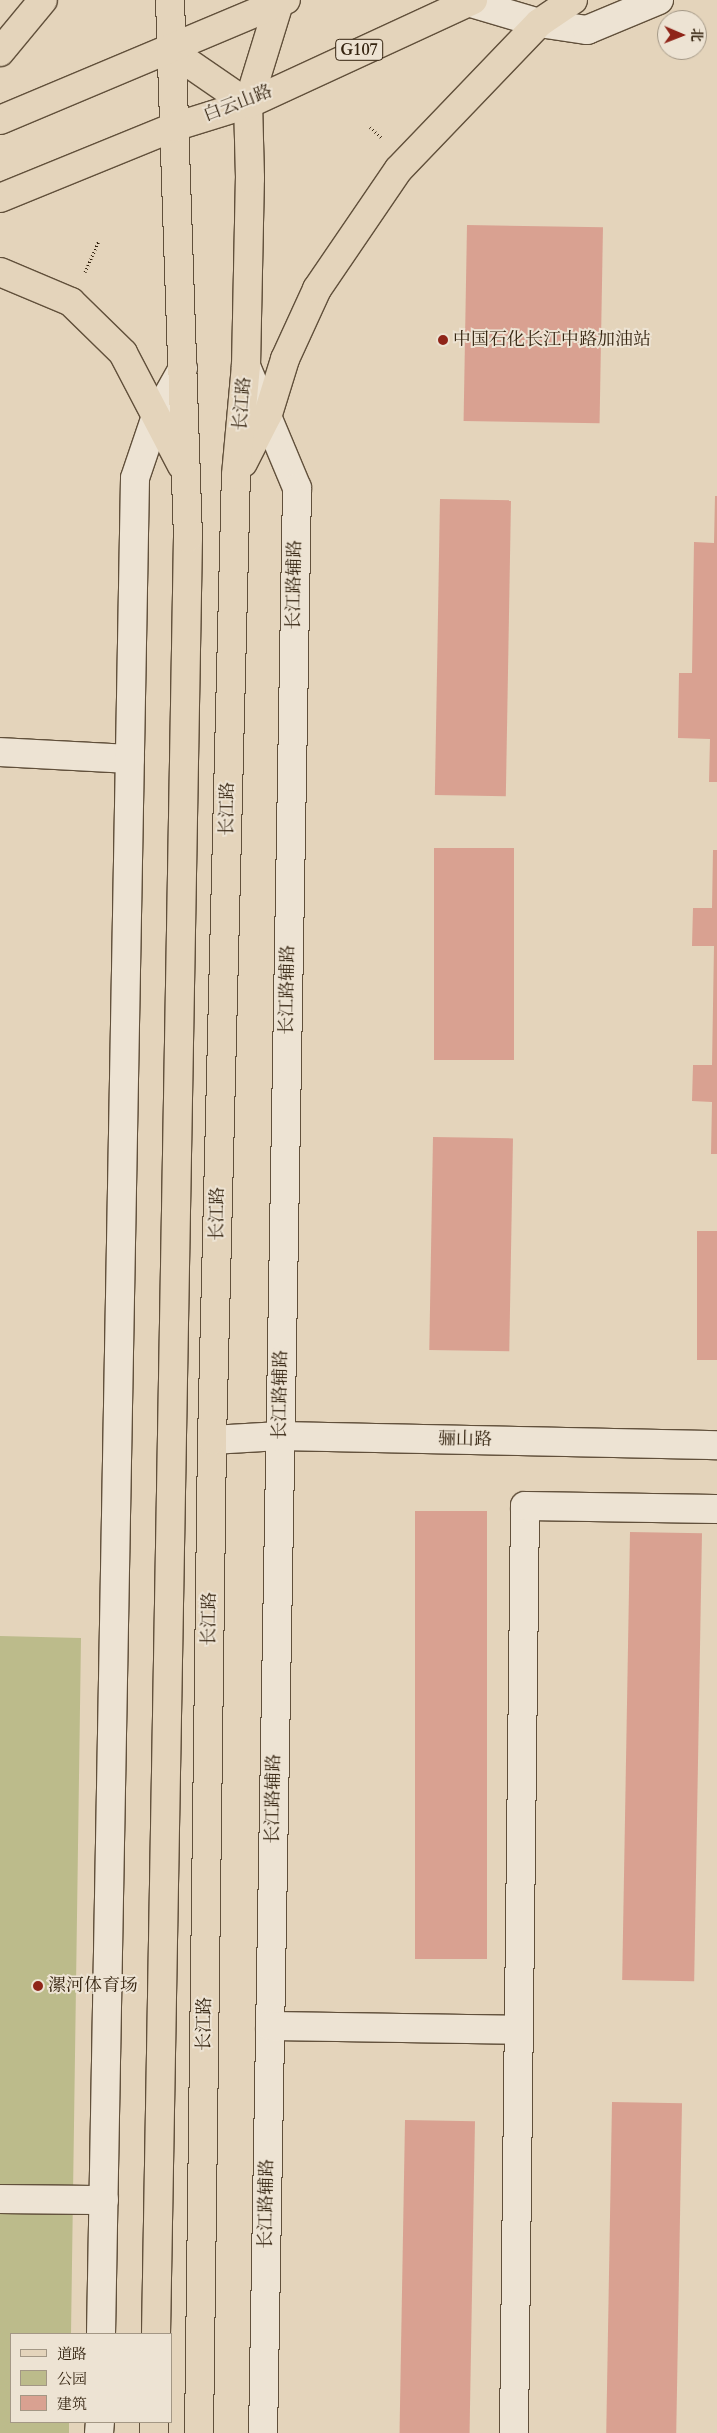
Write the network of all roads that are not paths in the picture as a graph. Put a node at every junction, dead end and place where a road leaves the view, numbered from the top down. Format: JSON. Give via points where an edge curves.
{"nodes":[{"id":1,"x":170,"y":0,"type":"edge"},
{"id":2,"x":573,"y":0,"type":"edge"},
{"id":3,"x":659,"y":0,"type":"edge"},
{"id":4,"x":282,"y":1,"type":"edge"},
{"id":5,"x":470,"y":1,"type":"edge"},
{"id":6,"x":38,"y":4,"type":"edge"},
{"id":7,"x":539,"y":23,"type":"junction"},
{"id":8,"x":171,"y":51,"type":"junction"},
{"id":9,"x":0,"y":52,"type":"edge"},
{"id":10,"x":248,"y":104,"type":"junction"},
{"id":11,"x":0,"y":120,"type":"edge"},
{"id":12,"x":174,"y":127,"type":"junction"},
{"id":13,"x":0,"y":198,"type":"edge"},
{"id":14,"x":0,"y":272,"type":"edge"},
{"id":15,"x":246,"y":366,"type":"junction"},
{"id":16,"x":183,"y":368,"type":"junction"},
{"id":17,"x":268,"y":414,"type":"junction"},
{"id":18,"x":156,"y":416,"type":"junction"},
{"id":19,"x":185,"y":471,"type":"junction"},
{"id":20,"x":236,"y":475,"type":"junction"},
{"id":21,"x":0,"y":752,"type":"edge"},
{"id":22,"x":130,"y":760,"type":"junction"},
{"id":23,"x":280,"y":1436,"type":"junction"},
{"id":24,"x":212,"y":1440,"type":"junction"},
{"id":25,"x":717,"y":1446,"type":"edge"},
{"id":26,"x":717,"y":1509,"type":"edge"},
{"id":27,"x":270,"y":2026,"type":"junction"},
{"id":28,"x":518,"y":2030,"type":"junction"},
{"id":29,"x":0,"y":2199,"type":"edge"},
{"id":30,"x":104,"y":2200,"type":"junction"},
{"id":31,"x":101,"y":2333,"type":"edge"},
{"id":32,"x":156,"y":2333,"type":"edge"},
{"id":33,"x":199,"y":2433,"type":"edge"},
{"id":34,"x":263,"y":2433,"type":"edge"},
{"id":35,"x":514,"y":2433,"type":"edge"}],
"edges":[{"from":1,"to":8,"type":"main road"},
{"from":2,"to":7,"type":"main road"},
{"from":3,"to":7,"type":"street","via":[[587,30]]},
{"from":4,"to":8,"type":"main road"},
{"from":4,"to":10,"type":"main road","name":"长江路"},
{"from":5,"to":7,"type":"street"},
{"from":5,"to":10,"type":"main road","name":"白云山路","number":"G107"},
{"from":6,"to":9,"type":"main road"},
{"from":7,"to":17,"type":"main road","via":[[388,185],[316,289],[285,358]]},
{"from":8,"to":10,"type":"main road"},
{"from":8,"to":11,"type":"main road"},
{"from":8,"to":12,"type":"main road"},
{"from":10,"to":12,"type":"main road","name":"白云山路","number":"G107"},
{"from":10,"to":15,"type":"main road","name":"长江路","via":[[250,178]]},
{"from":12,"to":13,"type":"main road","name":"白云山路","number":"G107"},
{"from":12,"to":16,"type":"main road"},
{"from":14,"to":18,"type":"main road","via":[[71,302],[123,352]]},
{"from":15,"to":17,"type":"street","name":"长江路辅路"},
{"from":15,"to":20,"type":"main road","name":"长江路"},
{"from":16,"to":18,"type":"street"},
{"from":16,"to":19,"type":"main road"},
{"from":17,"to":20,"type":"main road"},
{"from":17,"to":23,"type":"street","name":"长江路辅路","via":[[297,488]]},
{"from":18,"to":19,"type":"main road"},
{"from":18,"to":22,"type":"street","via":[[135,478]]},
{"from":19,"to":32,"type":"main road","via":[[187,558]]},
{"from":20,"to":24,"type":"main road","name":"长江路"},
{"from":21,"to":22,"type":"street"},
{"from":22,"to":30,"type":"street"},
{"from":23,"to":24,"type":"street","name":"骊山路"},
{"from":23,"to":25,"type":"street","name":"骊山路"},
{"from":23,"to":27,"type":"street","name":"长江路辅路"},
{"from":24,"to":33,"type":"main road","name":"长江路"},
{"from":26,"to":28,"type":"street","via":[[525,1506]]},
{"from":27,"to":28,"type":"street"},
{"from":27,"to":34,"type":"street","name":"长江路辅路"},
{"from":28,"to":35,"type":"street"},
{"from":29,"to":30,"type":"street"},
{"from":30,"to":31,"type":"street"}]}
